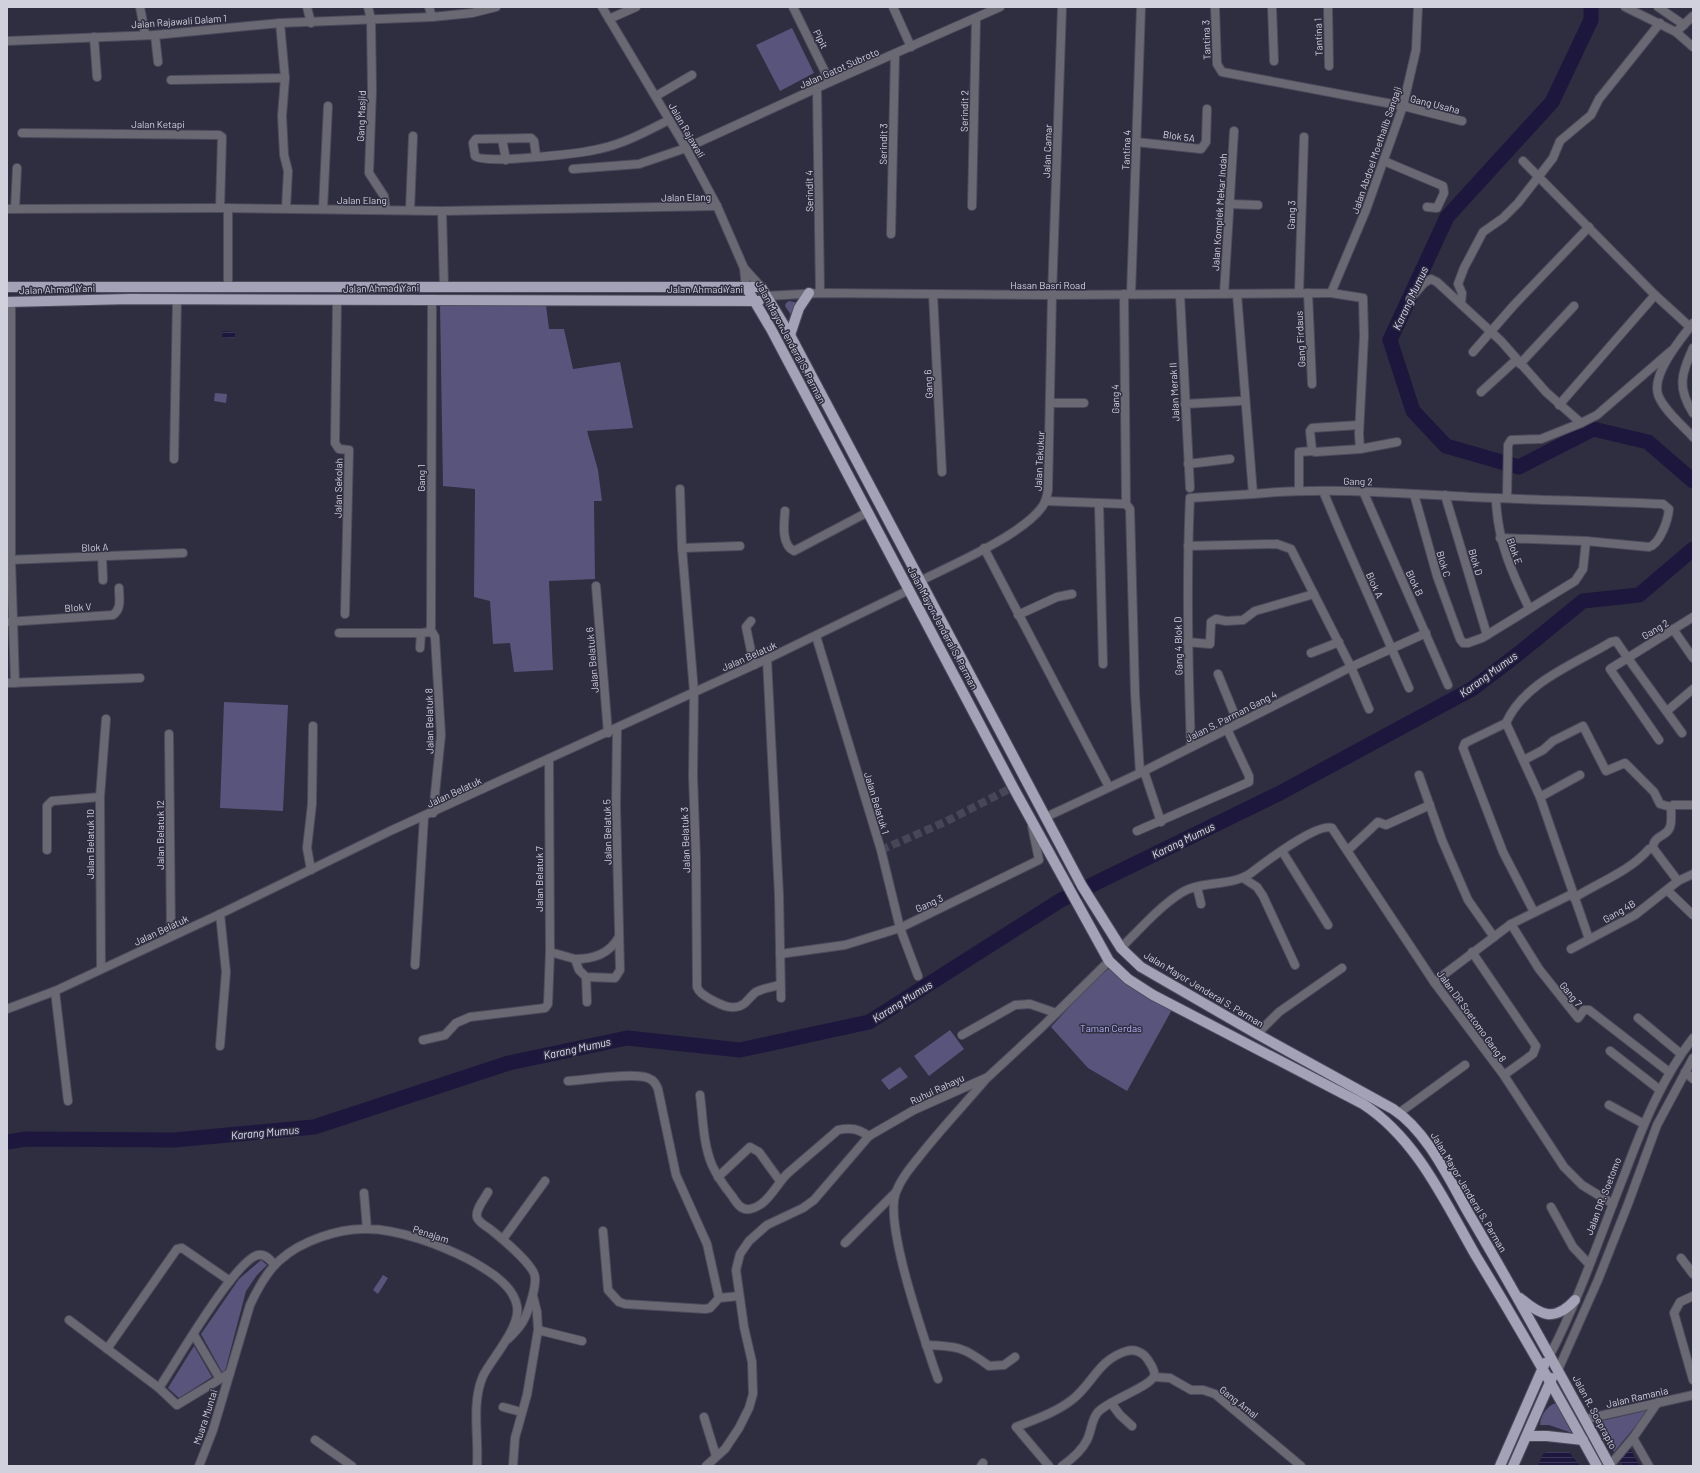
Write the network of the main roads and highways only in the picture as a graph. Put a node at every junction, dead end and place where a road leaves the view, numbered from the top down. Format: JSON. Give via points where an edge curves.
{"nodes":[{"id":1,"x":7,"y":287,"type":"edge"},
{"id":2,"x":746,"y":287,"type":"junction"},
{"id":3,"x":809,"y":293,"type":"road end"},
{"id":4,"x":766,"y":295,"type":"junction"},
{"id":5,"x":755,"y":301,"type":"junction"},
{"id":6,"x":9,"y":302,"type":"edge"},
{"id":7,"x":790,"y":335,"type":"junction"},
{"id":8,"x":880,"y":506,"type":"junction"},
{"id":9,"x":868,"y":512,"type":"junction"},
{"id":10,"x":1161,"y":979,"type":"junction"},
{"id":11,"x":1153,"y":995,"type":"junction"},
{"id":12,"x":1515,"y":1294,"type":"junction"},
{"id":13,"x":1575,"y":1300,"type":"road end"},
{"id":14,"x":1550,"y":1355,"type":"junction"},
{"id":15,"x":1550,"y":1368,"type":"junction"},
{"id":16,"x":1550,"y":1381,"type":"junction"},
{"id":17,"x":1527,"y":1436,"type":"junction"},
{"id":18,"x":1583,"y":1440,"type":"junction"},
{"id":19,"x":1610,"y":1465,"type":"edge"},
{"id":20,"x":1500,"y":1466,"type":"edge"},
{"id":21,"x":1513,"y":1466,"type":"edge"},
{"id":22,"x":1597,"y":1466,"type":"edge"}],
"edges":[{"from":1,"to":2,"type":"main road","name":"Jalan Ahmad Yani"},
{"from":2,"to":4,"type":"main road","name":"Jalan Ahmad Yani"},
{"from":2,"to":5,"type":"main road","name":"Jalan Mayor Jenderal S. Parman"},
{"from":3,"to":7,"type":"main road","via":[[799,308]]},
{"from":4,"to":5,"type":"main road","name":"Jalan Ahmad Yani"},
{"from":4,"to":7,"type":"main road","name":"Jalan Mayor Jenderal S. Parman"},
{"from":5,"to":6,"type":"main road","name":"Jalan Ahmad Yani","via":[[177,299]]},
{"from":5,"to":9,"type":"main road","name":"Jalan Mayor Jenderal S. Parman"},
{"from":7,"to":8,"type":"main road","name":"Jalan Mayor Jenderal S. Parman"},
{"from":8,"to":9,"type":"main road"},
{"from":8,"to":10,"type":"main road","name":"Jalan Mayor Jenderal S. Parman","via":[[1091,902],[1121,948],[1141,967]]},
{"from":9,"to":11,"type":"main road","name":"Jalan Mayor Jenderal S. Parman","via":[[1109,961],[1128,979]]},
{"from":10,"to":11,"type":"main road"},
{"from":10,"to":12,"type":"main road","name":"Jalan Mayor Jenderal S. Parman","via":[[1399,1113],[1415,1128],[1437,1160]]},
{"from":11,"to":15,"type":"main road","name":"Jalan Mayor Jenderal S. Parman","via":[[1363,1104],[1387,1122],[1422,1164]]},
{"from":12,"to":13,"type":"main road","via":[[1536,1310],[1551,1315],[1564,1311]]},
{"from":12,"to":14,"type":"main road","name":"Jalan Mayor Jenderal S. Parman"},
{"from":14,"to":15,"type":"main road","name":"Jalan Mayor Jenderal S. Parman"},
{"from":14,"to":15,"type":"main road","name":"Jalan DR. Soetomo"},
{"from":15,"to":16,"type":"main road","name":"Jalan DR. Soetomo"},
{"from":15,"to":16,"type":"main road","name":"Jalan Mayor Jenderal S. Parman"},
{"from":15,"to":19,"type":"main road","name":"Jalan R. Soeprapto","via":[[1586,1419]]},
{"from":15,"to":20,"type":"main road"},
{"from":16,"to":17,"type":"main road","name":"Jalan DR. Soetomo"},
{"from":16,"to":18,"type":"main road"},
{"from":17,"to":18,"type":"main road"},
{"from":17,"to":21,"type":"main road","name":"Jalan DR. Soetomo"},
{"from":18,"to":22,"type":"main road"}]}
